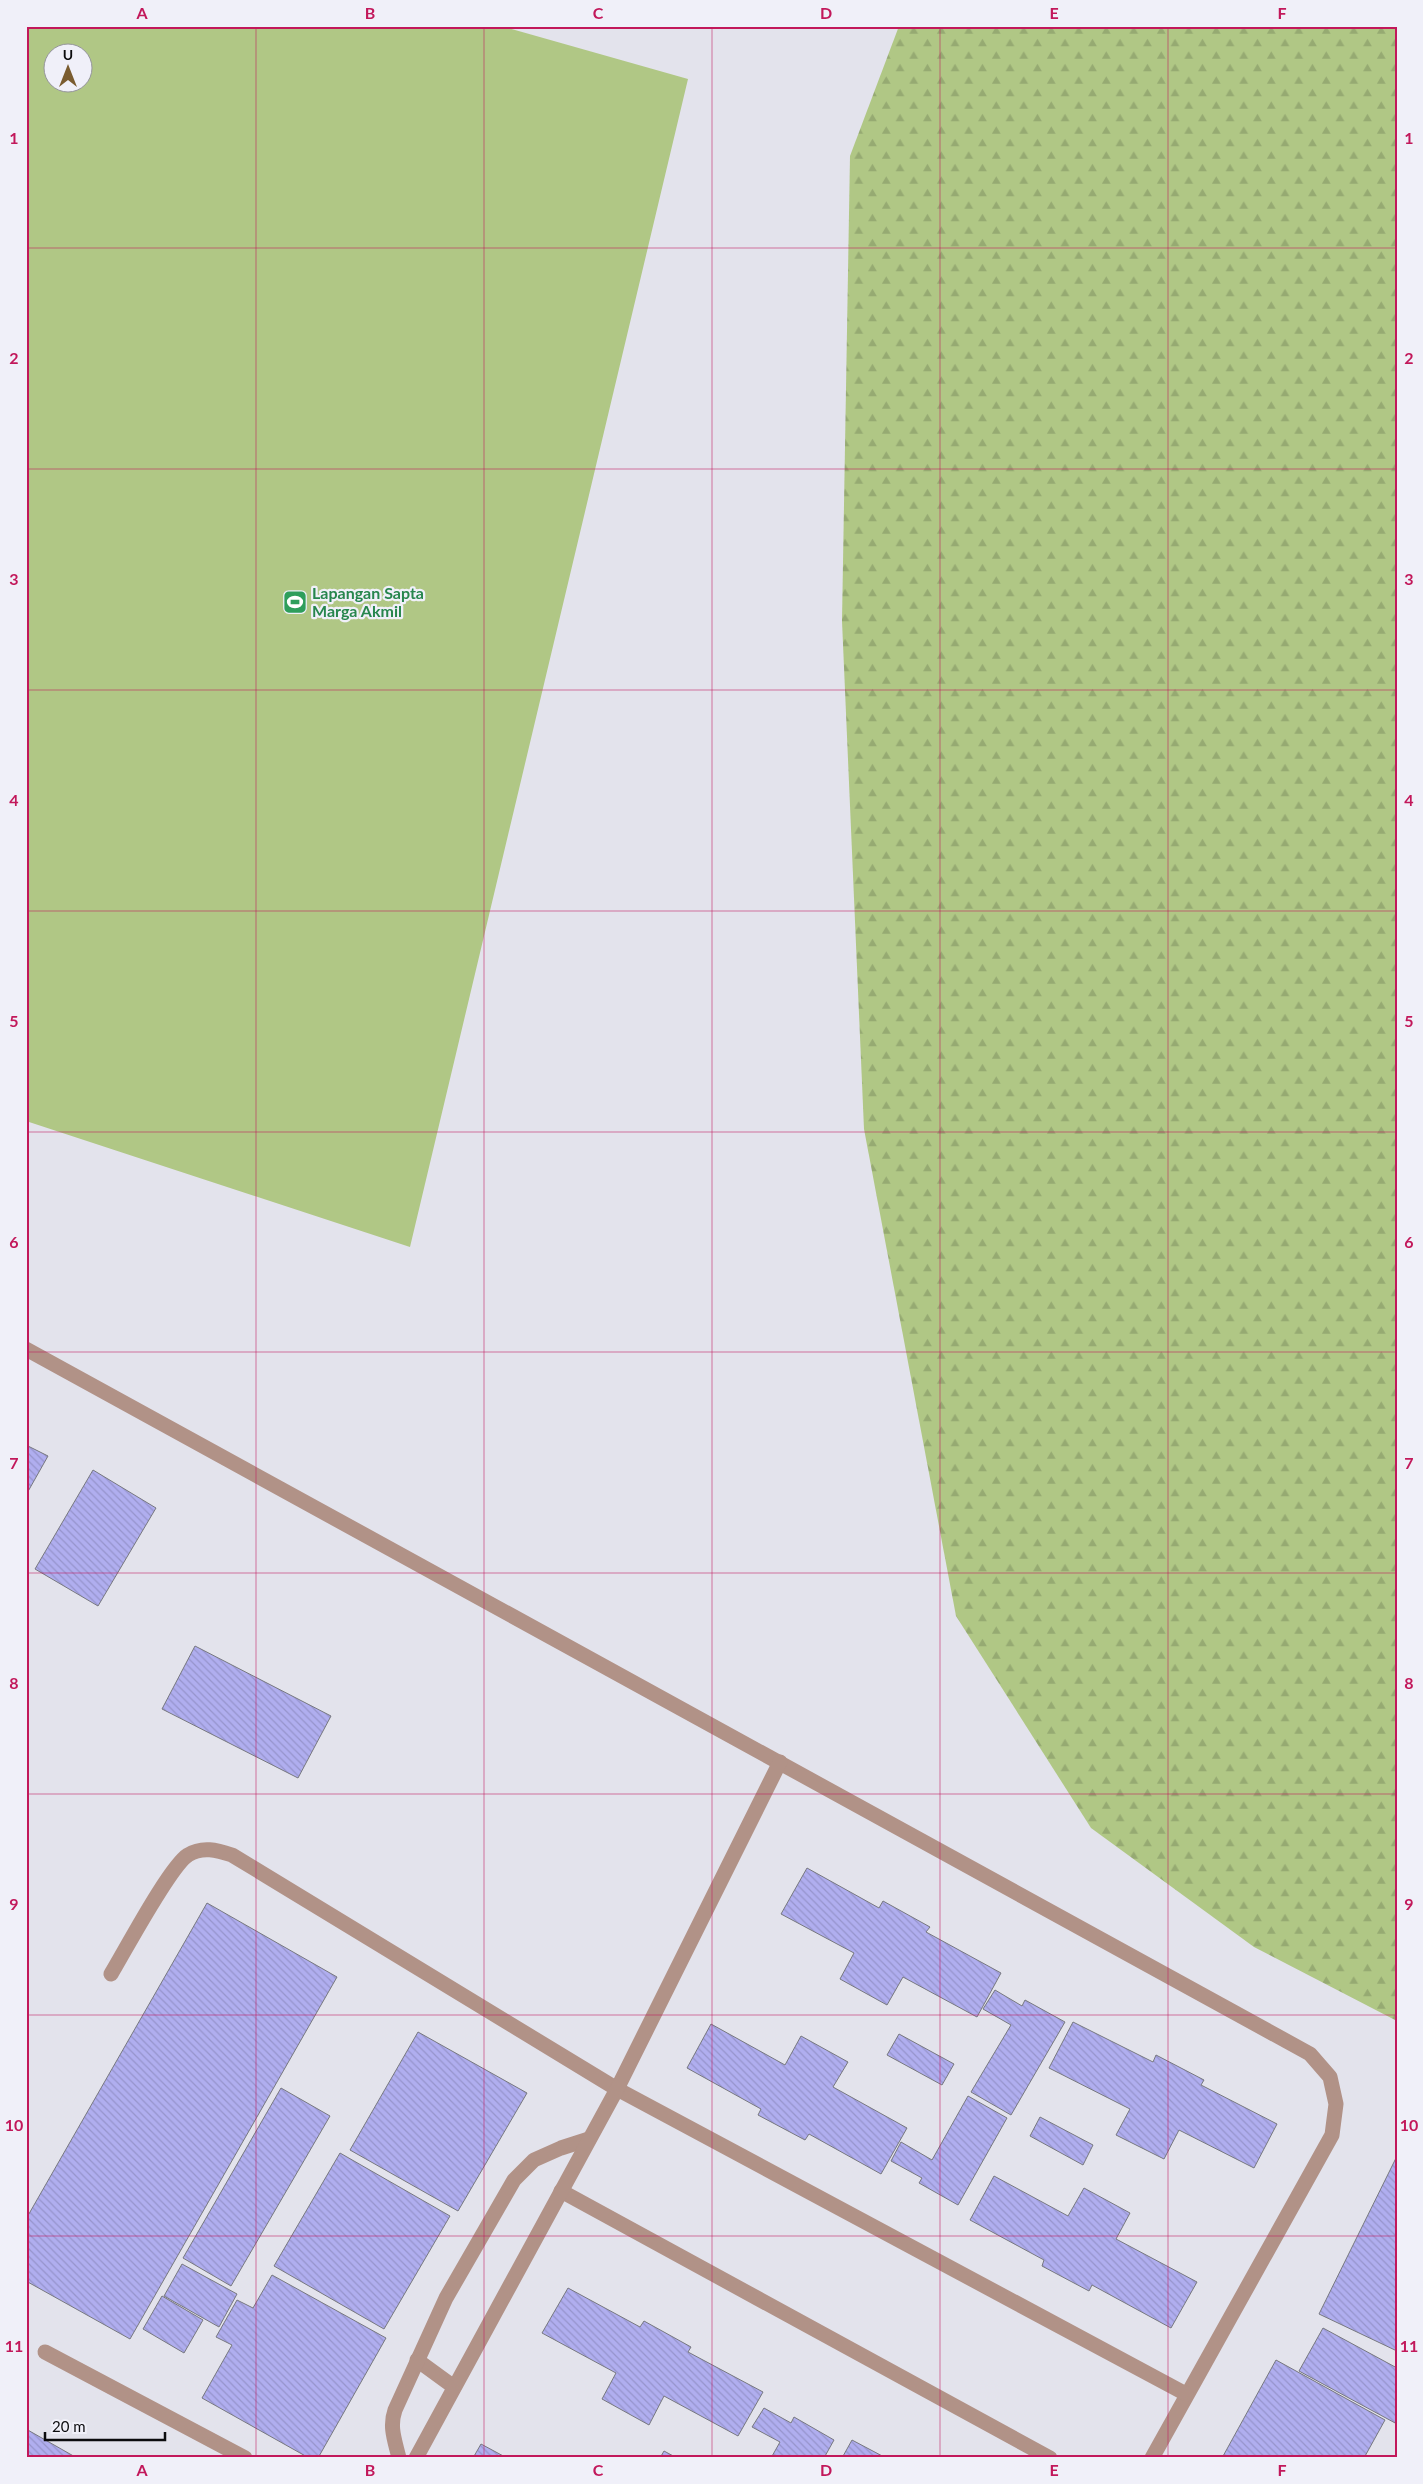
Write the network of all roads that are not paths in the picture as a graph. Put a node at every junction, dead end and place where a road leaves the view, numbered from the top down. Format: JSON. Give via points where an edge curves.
{"nodes":[{"id":1,"x":26,"y":1349,"type":"edge"},
{"id":2,"x":780,"y":1762,"type":"junction"},
{"id":3,"x":111,"y":1974,"type":"dead end"},
{"id":4,"x":617,"y":2089,"type":"junction"},
{"id":5,"x":590,"y":2139,"type":"junction"},
{"id":6,"x":561,"y":2191,"type":"junction"},
{"id":7,"x":45,"y":2352,"type":"dead end"},
{"id":8,"x":417,"y":2360,"type":"junction"},
{"id":9,"x":454,"y":2386,"type":"junction"},
{"id":10,"x":1186,"y":2394,"type":"junction"},
{"id":11,"x":245,"y":2458,"type":"edge"},
{"id":12,"x":399,"y":2458,"type":"edge"},
{"id":13,"x":416,"y":2458,"type":"edge"},
{"id":14,"x":1050,"y":2458,"type":"edge"},
{"id":15,"x":1152,"y":2458,"type":"edge"}],
"edges":[{"from":1,"to":2,"type":"lane"},
{"from":2,"to":4,"type":"lane"},
{"from":2,"to":10,"type":"lane","via":[[1310,2054],[1330,2077],[1336,2104],[1332,2135]]},
{"from":3,"to":4,"type":"lane","via":[[179,1862],[201,1849],[215,1850],[232,1855]]},
{"from":4,"to":5,"type":"lane"},
{"from":4,"to":10,"type":"lane"},
{"from":5,"to":6,"type":"lane"},
{"from":5,"to":8,"type":"lane","via":[[534,2160],[514,2180],[446,2298]]},
{"from":6,"to":9,"type":"lane"},
{"from":6,"to":14,"type":"lane"},
{"from":7,"to":11,"type":"lane"},
{"from":8,"to":9,"type":"lane"},
{"from":8,"to":12,"type":"lane","via":[[392,2420]]},
{"from":9,"to":13,"type":"lane"},
{"from":10,"to":15,"type":"lane"}]}
